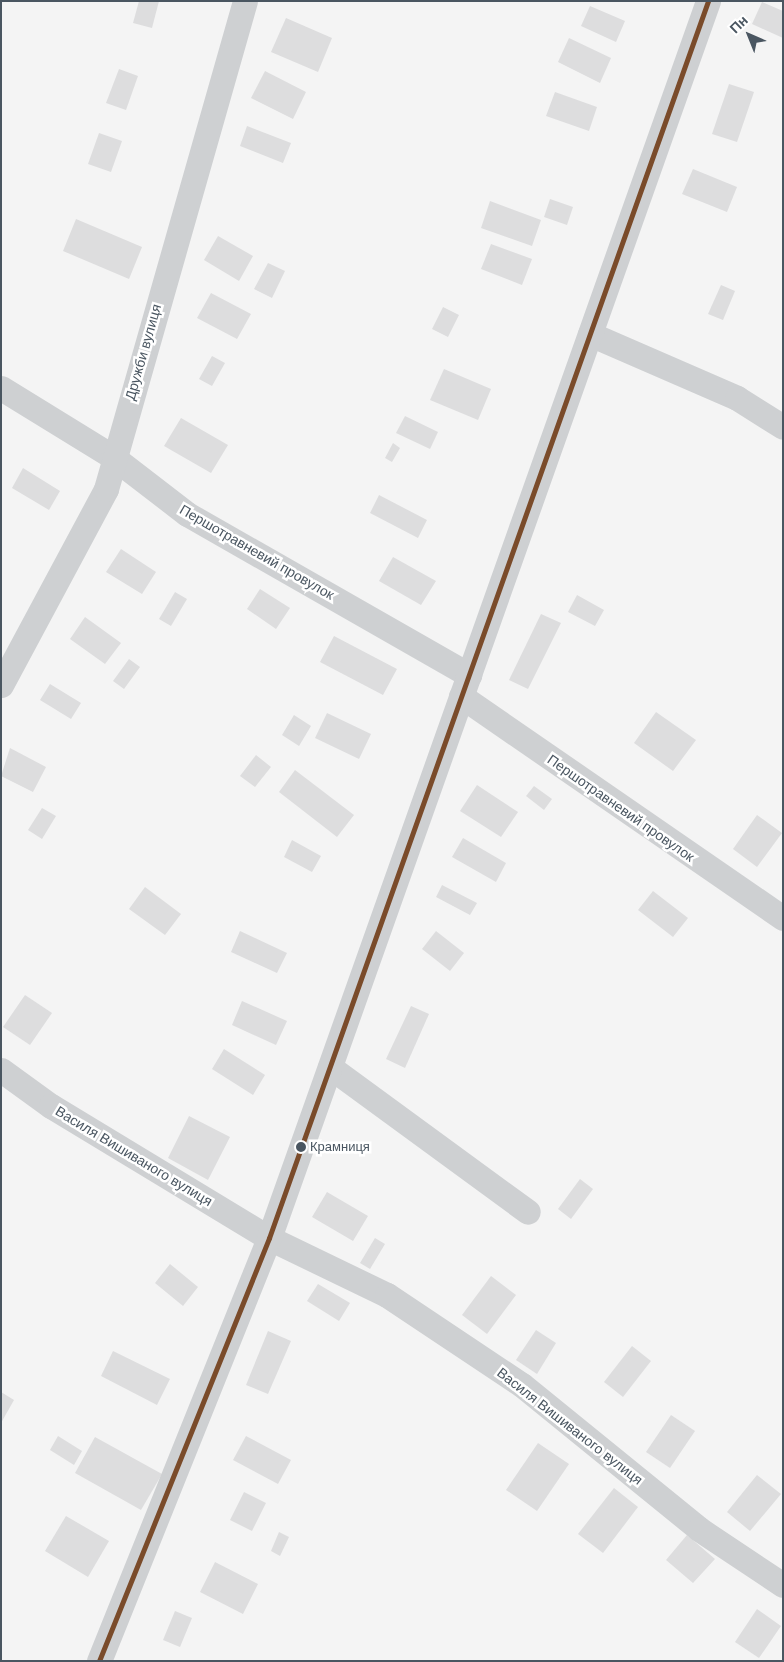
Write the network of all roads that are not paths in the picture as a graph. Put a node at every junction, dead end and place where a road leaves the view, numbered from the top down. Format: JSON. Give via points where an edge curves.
{"nodes":[{"id":1,"x":245,"y":1,"type":"edge"},
{"id":2,"x":708,"y":1,"type":"edge"},
{"id":3,"x":590,"y":334,"type":"junction"},
{"id":4,"x":1,"y":388,"type":"edge"},
{"id":5,"x":783,"y":427,"type":"edge"},
{"id":6,"x":113,"y":457,"type":"junction"},
{"id":7,"x":1,"y":685,"type":"edge"},
{"id":8,"x":465,"y":686,"type":"junction"},
{"id":9,"x":783,"y":918,"type":"edge"},
{"id":10,"x":330,"y":1067,"type":"junction"},
{"id":11,"x":1,"y":1070,"type":"edge"},
{"id":12,"x":528,"y":1212,"type":"dead end"},
{"id":13,"x":269,"y":1238,"type":"junction"},
{"id":14,"x":783,"y":1585,"type":"edge"},
{"id":15,"x":99,"y":1661,"type":"edge"}],
"edges":[{"from":1,"to":6,"type":"street","name":"Дружби вулиця"},
{"from":2,"to":3,"type":"street"},
{"from":3,"to":5,"type":"street","via":[[737,398]]},
{"from":3,"to":8,"type":"street"},
{"from":4,"to":6,"type":"street","name":"Першотравневий провулок"},
{"from":6,"to":7,"type":"street","name":"Дружби вулиця","via":[[106,489]]},
{"from":6,"to":8,"type":"street","name":"Першотравневий провулок","via":[[187,514]]},
{"from":8,"to":9,"type":"street","name":"Першотравневий провулок"},
{"from":8,"to":10,"type":"street"},
{"from":10,"to":12,"type":"street"},
{"from":10,"to":13,"type":"street"},
{"from":11,"to":13,"type":"street","name":"Василя Вишиваного вулиця","via":[[51,1106]]},
{"from":13,"to":14,"type":"street","name":"Василя Вишиваного вулиця","via":[[386,1295],[514,1379],[700,1529]]},
{"from":13,"to":15,"type":"street"}]}
